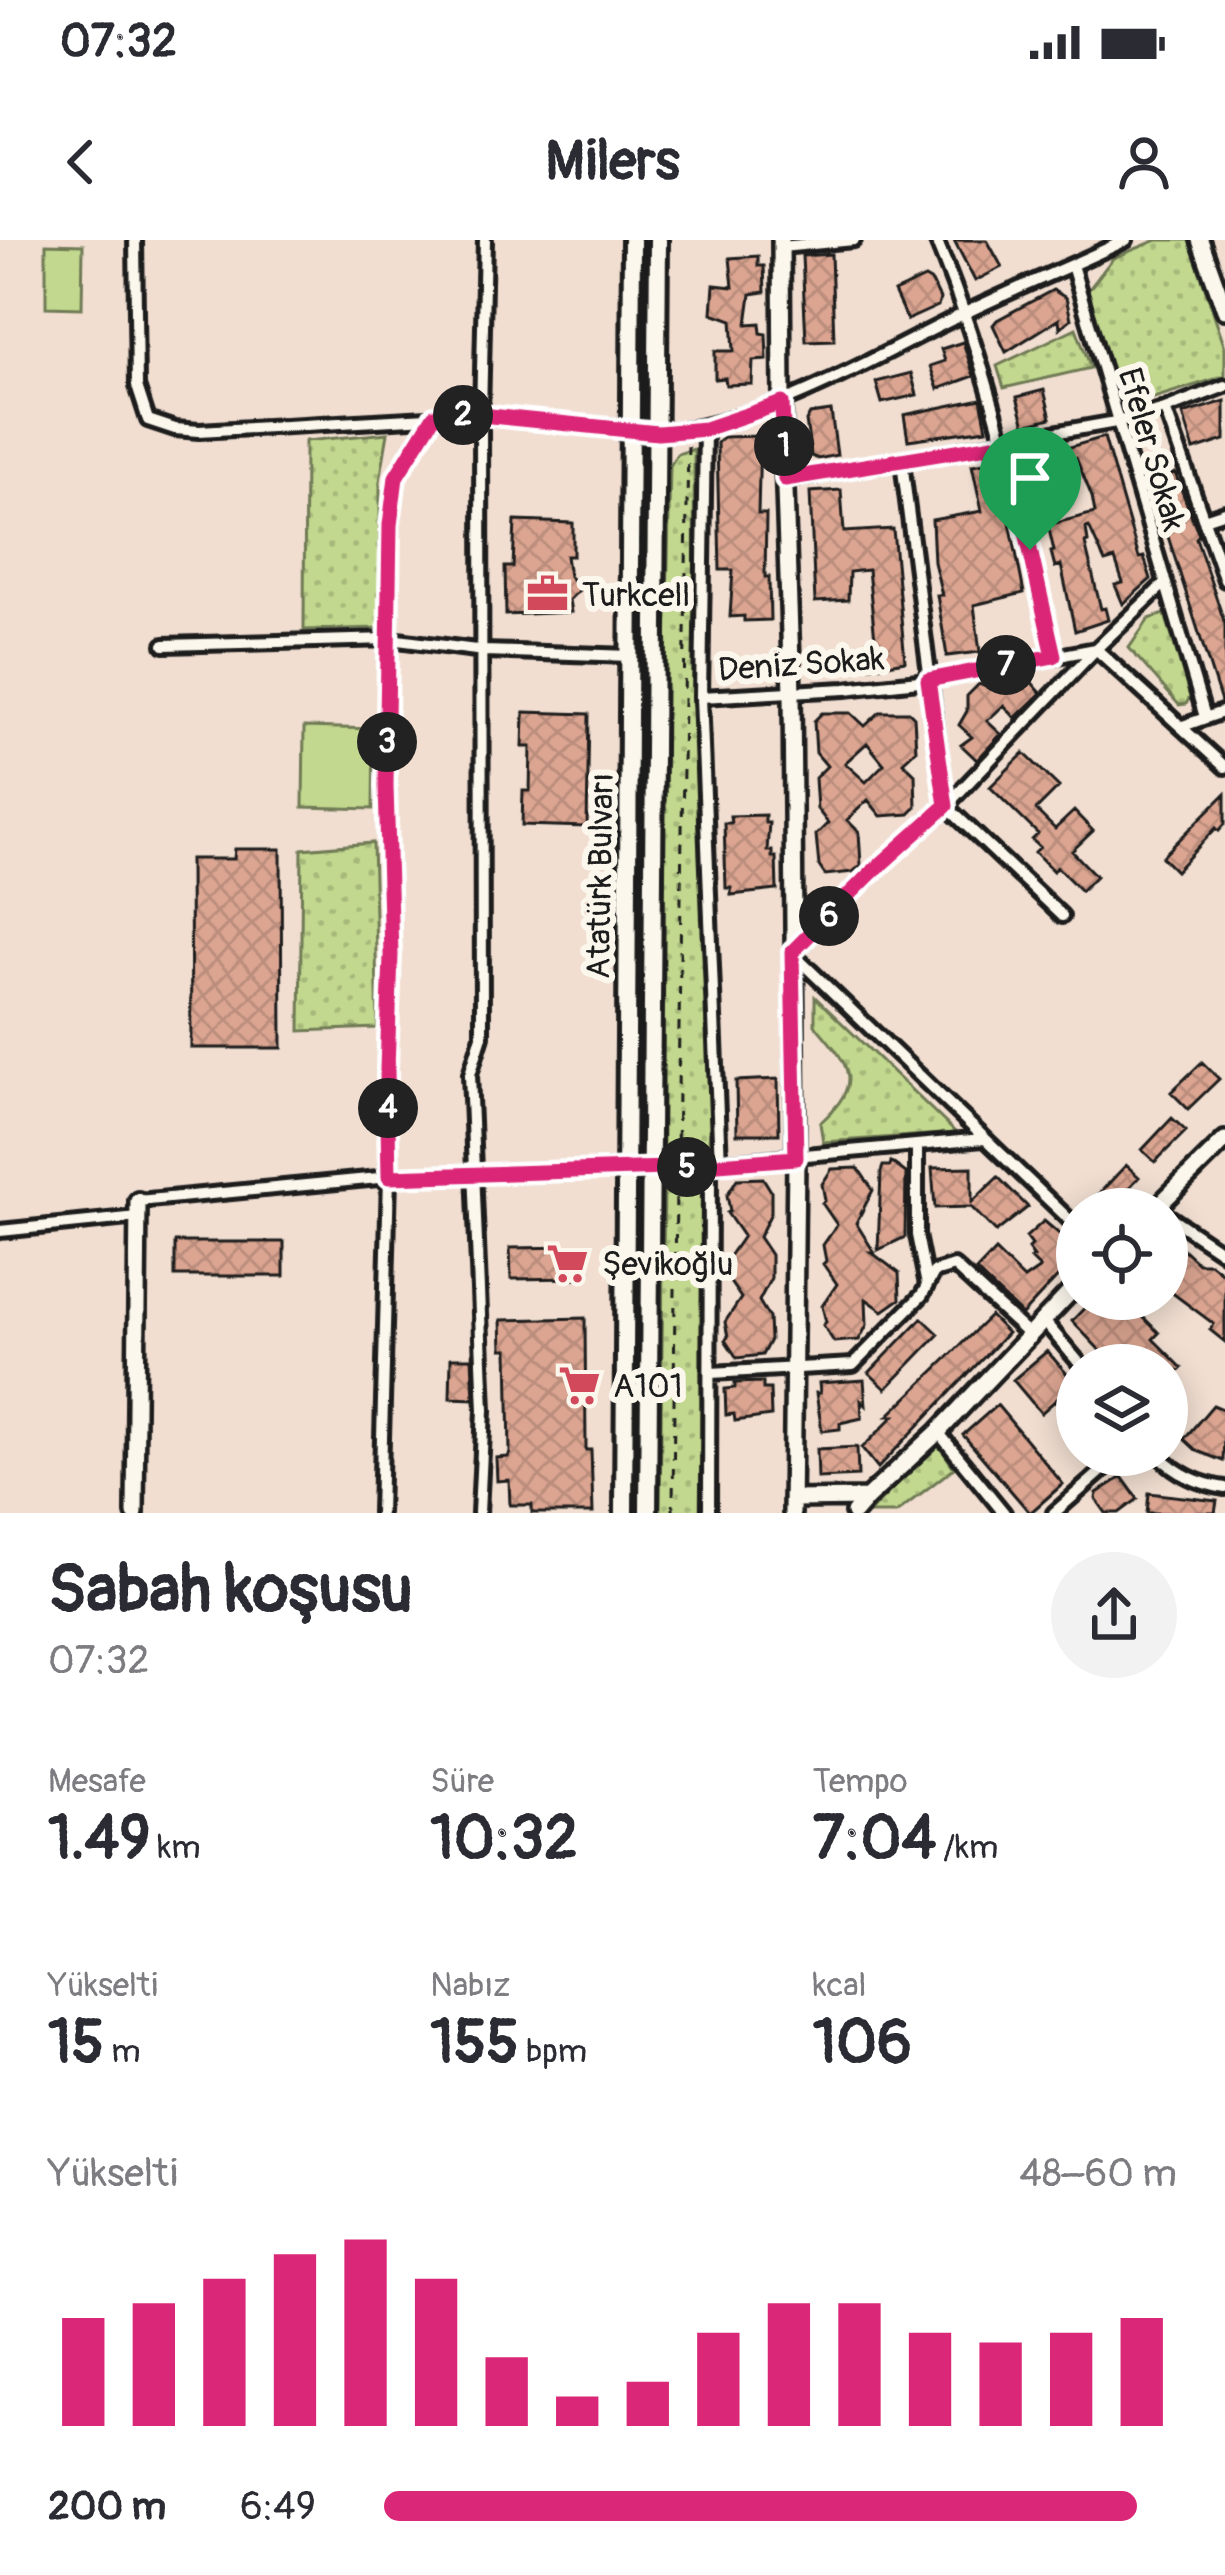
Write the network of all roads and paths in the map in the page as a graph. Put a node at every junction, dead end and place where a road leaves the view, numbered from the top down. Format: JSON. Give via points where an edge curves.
{"nodes":[{"id":1,"x":135,"y":240,"type":"edge"},
{"id":2,"x":485,"y":240,"type":"edge"},
{"id":3,"x":632,"y":240,"type":"edge"},
{"id":4,"x":658,"y":240,"type":"edge"},
{"id":5,"x":854,"y":240,"type":"edge"},
{"id":6,"x":936,"y":240,"type":"edge"},
{"id":7,"x":1082,"y":240,"type":"edge"},
{"id":8,"x":1126,"y":240,"type":"edge"},
{"id":9,"x":1200,"y":240,"type":"edge"},
{"id":10,"x":781,"y":243,"type":"edge"},
{"id":11,"x":1088,"y":258,"type":"junction"},
{"id":12,"x":1072,"y":265,"type":"junction"},
{"id":13,"x":1225,"y":310,"type":"edge"},
{"id":14,"x":966,"y":312,"type":"junction"},
{"id":15,"x":1225,"y":386,"type":"edge"},
{"id":16,"x":782,"y":403,"type":"junction"},
{"id":17,"x":1165,"y":409,"type":"junction"},
{"id":18,"x":481,"y":415,"type":"junction"},
{"id":19,"x":434,"y":416,"type":"junction"},
{"id":20,"x":1116,"y":422,"type":"junction"},
{"id":21,"x":705,"y":429,"type":"junction"},
{"id":22,"x":632,"y":430,"type":"junction"},
{"id":23,"x":688,"y":430,"type":"junction"},
{"id":24,"x":658,"y":433,"type":"junction"},
{"id":25,"x":1006,"y":443,"type":"junction"},
{"id":26,"x":902,"y":462,"type":"junction"},
{"id":27,"x":785,"y":479,"type":"junction"},
{"id":28,"x":1225,"y":512,"type":"edge"},
{"id":29,"x":1204,"y":519,"type":"junction"},
{"id":30,"x":1225,"y":580,"type":"edge"},
{"id":31,"x":1164,"y":584,"type":"junction"},
{"id":32,"x":390,"y":639,"type":"junction"},
{"id":33,"x":164,"y":645,"type":"dead end"},
{"id":34,"x":1096,"y":649,"type":"junction"},
{"id":35,"x":484,"y":650,"type":"junction"},
{"id":36,"x":632,"y":656,"type":"junction"},
{"id":37,"x":1054,"y":656,"type":"junction"},
{"id":38,"x":928,"y":680,"type":"junction"},
{"id":39,"x":792,"y":692,"type":"junction"},
{"id":40,"x":701,"y":697,"type":"junction"},
{"id":41,"x":1225,"y":712,"type":"edge"},
{"id":42,"x":1205,"y":717,"type":"junction"},
{"id":43,"x":1183,"y":726,"type":"junction"},
{"id":44,"x":1225,"y":767,"type":"edge"},
{"id":45,"x":946,"y":806,"type":"junction"},
{"id":46,"x":1061,"y":916,"type":"dead end"},
{"id":47,"x":792,"y":952,"type":"junction"},
{"id":48,"x":983,"y":1139,"type":"junction"},
{"id":49,"x":1225,"y":1140,"type":"edge"},
{"id":50,"x":917,"y":1145,"type":"junction"},
{"id":51,"x":796,"y":1158,"type":"junction"},
{"id":52,"x":715,"y":1165,"type":"junction"},
{"id":53,"x":651,"y":1168,"type":"junction"},
{"id":54,"x":676,"y":1168,"type":"junction"},
{"id":55,"x":625,"y":1169,"type":"junction"},
{"id":56,"x":476,"y":1174,"type":"junction"},
{"id":57,"x":389,"y":1177,"type":"junction"},
{"id":58,"x":1177,"y":1188,"type":"edge"},
{"id":59,"x":1056,"y":1207,"type":"edge"},
{"id":60,"x":138,"y":1209,"type":"junction"},
{"id":61,"x":1188,"y":1229,"type":"edge"},
{"id":62,"x":0,"y":1231,"type":"edge"},
{"id":63,"x":1225,"y":1253,"type":"edge"},
{"id":64,"x":927,"y":1286,"type":"junction"},
{"id":65,"x":1056,"y":1307,"type":"edge"},
{"id":66,"x":1043,"y":1320,"type":"junction"},
{"id":67,"x":1028,"y":1335,"type":"junction"},
{"id":68,"x":1063,"y":1344,"type":"edge"},
{"id":69,"x":792,"y":1370,"type":"junction"},
{"id":70,"x":711,"y":1373,"type":"junction"},
{"id":71,"x":938,"y":1432,"type":"junction"},
{"id":72,"x":1096,"y":1476,"type":"edge"},
{"id":73,"x":1185,"y":1476,"type":"edge"},
{"id":74,"x":1225,"y":1488,"type":"edge"},
{"id":75,"x":867,"y":1498,"type":"junction"},
{"id":76,"x":792,"y":1506,"type":"edge"},
{"id":77,"x":135,"y":1513,"type":"edge"},
{"id":78,"x":380,"y":1513,"type":"edge"},
{"id":79,"x":479,"y":1513,"type":"edge"},
{"id":80,"x":624,"y":1513,"type":"edge"},
{"id":81,"x":648,"y":1513,"type":"edge"},
{"id":82,"x":673,"y":1513,"type":"edge"},
{"id":83,"x":709,"y":1513,"type":"edge"},
{"id":84,"x":854,"y":1513,"type":"edge"},
{"id":85,"x":1004,"y":1513,"type":"edge"},
{"id":86,"x":1054,"y":1513,"type":"edge"}],
"edges":[{"from":1,"to":19,"type":"street","via":[[137,386],[148,420],[199,431]]},
{"from":2,"to":18,"type":"street"},
{"from":3,"to":22,"type":"main road","name":"Atatürk Bulvarı"},
{"from":4,"to":24,"type":"main road","name":"Atatürk Bulvarı"},
{"from":5,"to":10,"type":"street"},
{"from":6,"to":14,"type":"street"},
{"from":7,"to":11,"type":"street"},
{"from":8,"to":11,"type":"street"},
{"from":9,"to":13,"type":"street"},
{"from":10,"to":16,"type":"street"},
{"from":11,"to":12,"type":"street"},
{"from":12,"to":14,"type":"street"},
{"from":12,"to":20,"type":"street","name":"Efeler Sokak"},
{"from":14,"to":16,"type":"street"},
{"from":14,"to":25,"type":"street"},
{"from":15,"to":17,"type":"street"},
{"from":16,"to":21,"type":"street"},
{"from":16,"to":27,"type":"street"},
{"from":17,"to":20,"type":"street"},
{"from":17,"to":29,"type":"street"},
{"from":18,"to":19,"type":"street"},
{"from":18,"to":22,"type":"street"},
{"from":18,"to":35,"type":"street"},
{"from":19,"to":32,"type":"street","via":[[396,477]]},
{"from":20,"to":25,"type":"street"},
{"from":20,"to":31,"type":"street","name":"Efeler Sokak"},
{"from":21,"to":23,"type":"street"},
{"from":21,"to":40,"type":"street"},
{"from":22,"to":24,"type":"main road"},
{"from":22,"to":36,"type":"main road","name":"Atatürk Bulvarı"},
{"from":23,"to":24,"type":"street"},
{"from":23,"to":54,"type":"path"},
{"from":24,"to":53,"type":"main road","name":"Atatürk Bulvarı"},
{"from":25,"to":26,"type":"street"},
{"from":25,"to":37,"type":"street"},
{"from":26,"to":27,"type":"street"},
{"from":26,"to":38,"type":"street"},
{"from":27,"to":39,"type":"street"},
{"from":28,"to":29,"type":"street"},
{"from":29,"to":30,"type":"street"},
{"from":31,"to":34,"type":"street"},
{"from":31,"to":42,"type":"street","name":"Efeler Sokak"},
{"from":32,"to":33,"type":"street"},
{"from":32,"to":35,"type":"street"},
{"from":32,"to":57,"type":"street"},
{"from":34,"to":37,"type":"street","name":"Deniz Sokak"},
{"from":34,"to":43,"type":"street"},
{"from":34,"to":45,"type":"street"},
{"from":35,"to":36,"type":"street"},
{"from":35,"to":56,"type":"street","via":[[482,1036],[470,1074]]},
{"from":36,"to":55,"type":"main road","name":"Atatürk Bulvarı"},
{"from":37,"to":38,"type":"street","name":"Deniz Sokak"},
{"from":38,"to":39,"type":"street","name":"Deniz Sokak"},
{"from":38,"to":45,"type":"street"},
{"from":39,"to":40,"type":"street","name":"Deniz Sokak"},
{"from":39,"to":47,"type":"street"},
{"from":40,"to":52,"type":"street"},
{"from":41,"to":42,"type":"street"},
{"from":42,"to":43,"type":"street"},
{"from":43,"to":44,"type":"street"},
{"from":45,"to":46,"type":"street"},
{"from":45,"to":47,"type":"street"},
{"from":47,"to":48,"type":"street"},
{"from":47,"to":51,"type":"street"},
{"from":48,"to":50,"type":"street"},
{"from":48,"to":59,"type":"street"},
{"from":49,"to":58,"type":"street"},
{"from":50,"to":51,"type":"street"},
{"from":50,"to":64,"type":"street","via":[[917,1235]]},
{"from":51,"to":52,"type":"street"},
{"from":51,"to":69,"type":"street"},
{"from":52,"to":54,"type":"street"},
{"from":52,"to":70,"type":"street"},
{"from":53,"to":54,"type":"street"},
{"from":53,"to":55,"type":"main road"},
{"from":53,"to":81,"type":"main road","name":"Atatürk Bulvarı"},
{"from":54,"to":82,"type":"path"},
{"from":55,"to":56,"type":"street"},
{"from":55,"to":80,"type":"main road","name":"Atatürk Bulvarı"},
{"from":56,"to":57,"type":"street"},
{"from":56,"to":79,"type":"street"},
{"from":57,"to":60,"type":"street"},
{"from":57,"to":78,"type":"street"},
{"from":60,"to":62,"type":"street"},
{"from":60,"to":77,"type":"street"},
{"from":61,"to":63,"type":"street"},
{"from":64,"to":67,"type":"street","via":[[934,1272],[954,1266]]},
{"from":64,"to":69,"type":"street","via":[[853,1365]]},
{"from":65,"to":66,"type":"street"},
{"from":66,"to":67,"type":"street"},
{"from":66,"to":68,"type":"street"},
{"from":67,"to":71,"type":"street"},
{"from":69,"to":70,"type":"street"},
{"from":69,"to":76,"type":"street"},
{"from":70,"to":83,"type":"street"},
{"from":71,"to":75,"type":"street"},
{"from":71,"to":85,"type":"street"},
{"from":72,"to":86,"type":"street"},
{"from":73,"to":74,"type":"street"},
{"from":75,"to":76,"type":"street"},
{"from":75,"to":84,"type":"street"}]}
